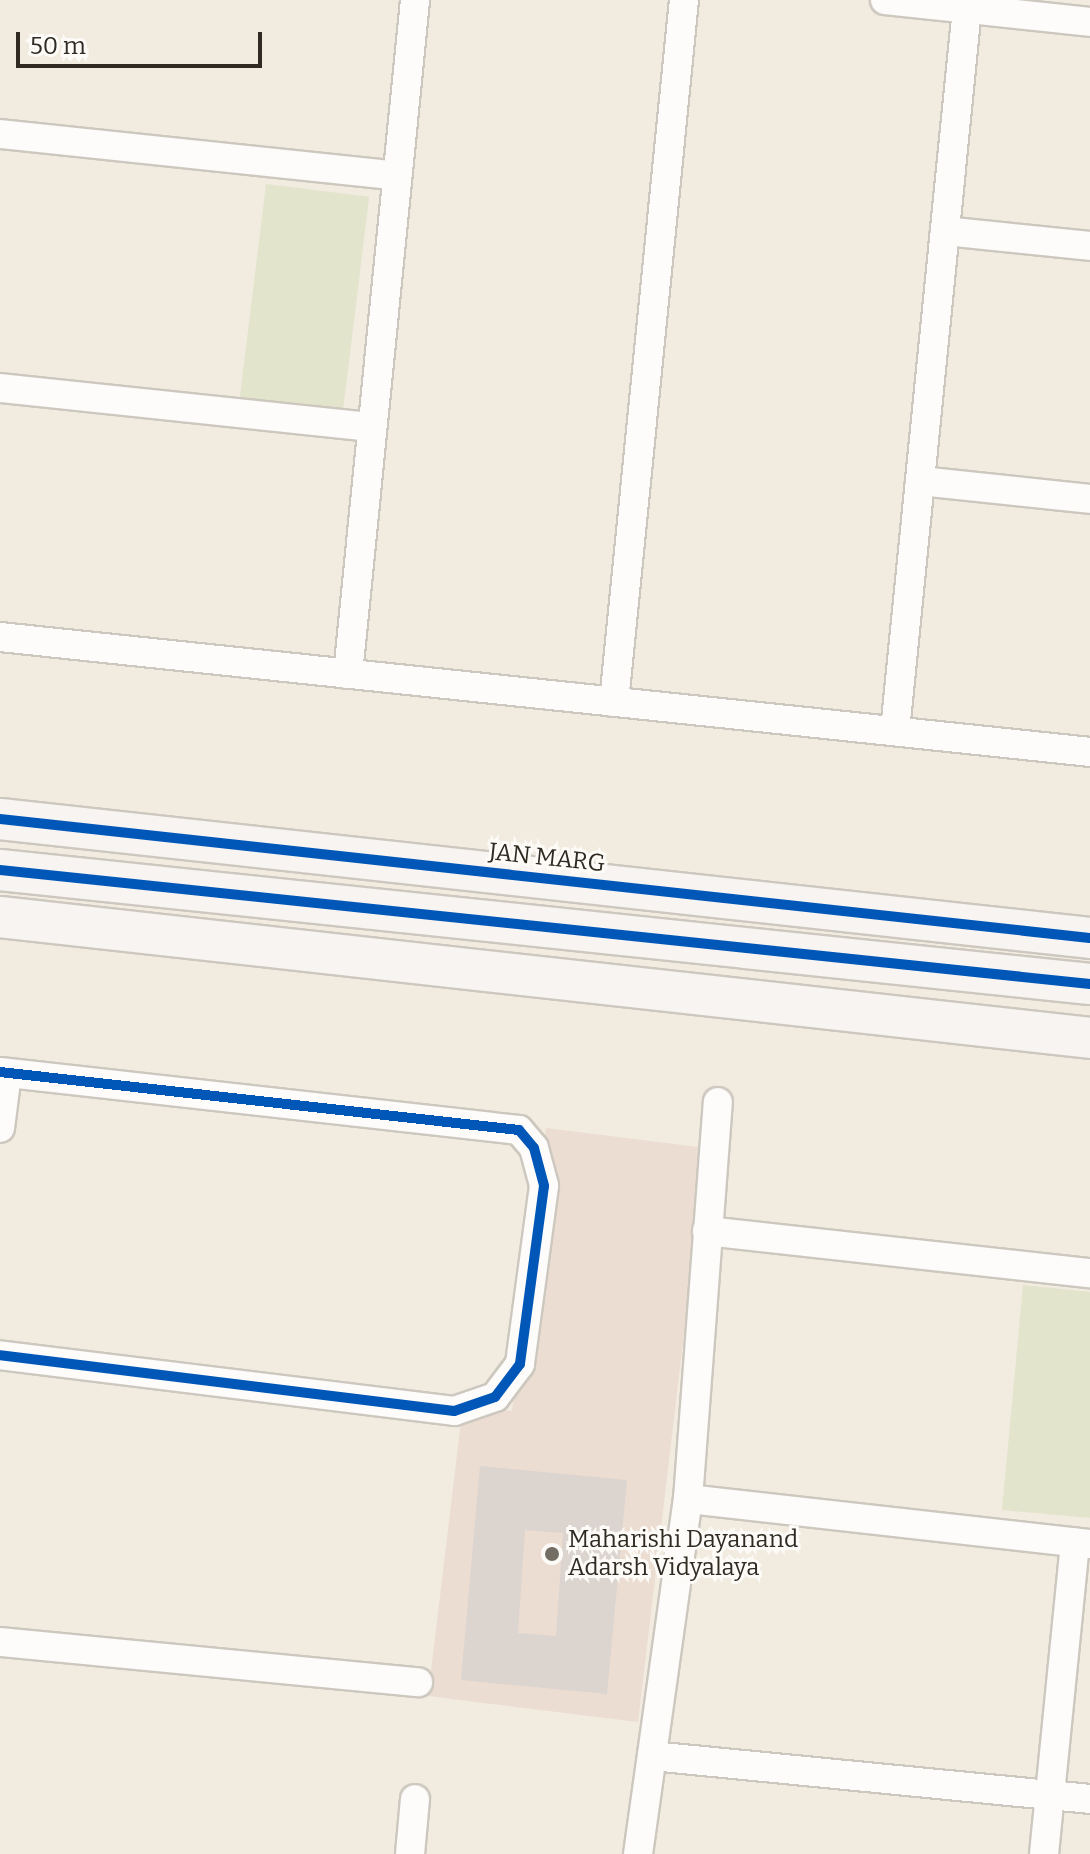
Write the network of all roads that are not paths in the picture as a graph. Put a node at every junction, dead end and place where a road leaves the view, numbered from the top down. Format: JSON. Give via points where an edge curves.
{"nodes":[{"id":1,"x":415,"y":0,"type":"edge"},
{"id":2,"x":684,"y":0,"type":"edge"},
{"id":3,"x":885,"y":0,"type":"edge"},
{"id":4,"x":967,"y":9,"type":"junction"},
{"id":5,"x":1090,"y":22,"type":"edge"},
{"id":6,"x":0,"y":134,"type":"edge"},
{"id":7,"x":397,"y":176,"type":"junction"},
{"id":8,"x":945,"y":231,"type":"junction"},
{"id":9,"x":1090,"y":246,"type":"edge"},
{"id":10,"x":0,"y":388,"type":"edge"},
{"id":11,"x":372,"y":427,"type":"junction"},
{"id":12,"x":920,"y":481,"type":"junction"},
{"id":13,"x":1090,"y":499,"type":"edge"},
{"id":14,"x":0,"y":637,"type":"edge"},
{"id":15,"x":348,"y":674,"type":"junction"},
{"id":16,"x":614,"y":702,"type":"junction"},
{"id":17,"x":895,"y":731,"type":"junction"},
{"id":18,"x":1090,"y":752,"type":"edge"},
{"id":19,"x":0,"y":819,"type":"edge"},
{"id":20,"x":0,"y":870,"type":"edge"},
{"id":21,"x":0,"y":917,"type":"edge"},
{"id":22,"x":1090,"y":938,"type":"edge"},
{"id":23,"x":1090,"y":984,"type":"edge"},
{"id":24,"x":1090,"y":1038,"type":"edge"},
{"id":25,"x":4,"y":1072,"type":"edge"},
{"id":26,"x":718,"y":1102,"type":"dead end"},
{"id":27,"x":0,"y":1128,"type":"edge"},
{"id":28,"x":707,"y":1231,"type":"junction"},
{"id":29,"x":1090,"y":1273,"type":"edge"},
{"id":30,"x":0,"y":1355,"type":"edge"},
{"id":31,"x":688,"y":1499,"type":"junction"},
{"id":32,"x":1083,"y":1544,"type":"edge"},
{"id":33,"x":0,"y":1642,"type":"edge"},
{"id":34,"x":418,"y":1682,"type":"dead end"},
{"id":35,"x":652,"y":1756,"type":"junction"},
{"id":36,"x":1050,"y":1794,"type":"junction"},
{"id":37,"x":415,"y":1799,"type":"dead end"},
{"id":38,"x":1090,"y":1799,"type":"edge"},
{"id":39,"x":410,"y":1854,"type":"edge"},
{"id":40,"x":638,"y":1854,"type":"edge"},
{"id":41,"x":1044,"y":1854,"type":"edge"}],
"edges":[{"from":1,"to":7,"type":"street"},
{"from":2,"to":16,"type":"street"},
{"from":3,"to":4,"type":"street"},
{"from":4,"to":5,"type":"street"},
{"from":4,"to":8,"type":"street"},
{"from":6,"to":7,"type":"street"},
{"from":7,"to":11,"type":"street"},
{"from":8,"to":9,"type":"street"},
{"from":8,"to":12,"type":"street"},
{"from":10,"to":11,"type":"street"},
{"from":11,"to":15,"type":"street"},
{"from":12,"to":13,"type":"street"},
{"from":12,"to":17,"type":"street"},
{"from":14,"to":15,"type":"street"},
{"from":15,"to":16,"type":"street"},
{"from":16,"to":17,"type":"street"},
{"from":17,"to":18,"type":"street"},
{"from":19,"to":22,"type":"main road","name":"JAN MARG"},
{"from":20,"to":23,"type":"main road"},
{"from":21,"to":24,"type":"main road"},
{"from":25,"to":27,"type":"street"},
{"from":25,"to":30,"type":"street","via":[[519,1130],[534,1148],[544,1186],[520,1364],[495,1397],[454,1411]]},
{"from":26,"to":28,"type":"street"},
{"from":28,"to":29,"type":"street"},
{"from":28,"to":31,"type":"street"},
{"from":31,"to":32,"type":"street"},
{"from":31,"to":35,"type":"street"},
{"from":32,"to":36,"type":"street"},
{"from":33,"to":34,"type":"street"},
{"from":35,"to":36,"type":"street"},
{"from":35,"to":40,"type":"street"},
{"from":36,"to":38,"type":"street"},
{"from":36,"to":41,"type":"street"},
{"from":37,"to":39,"type":"street"}]}
